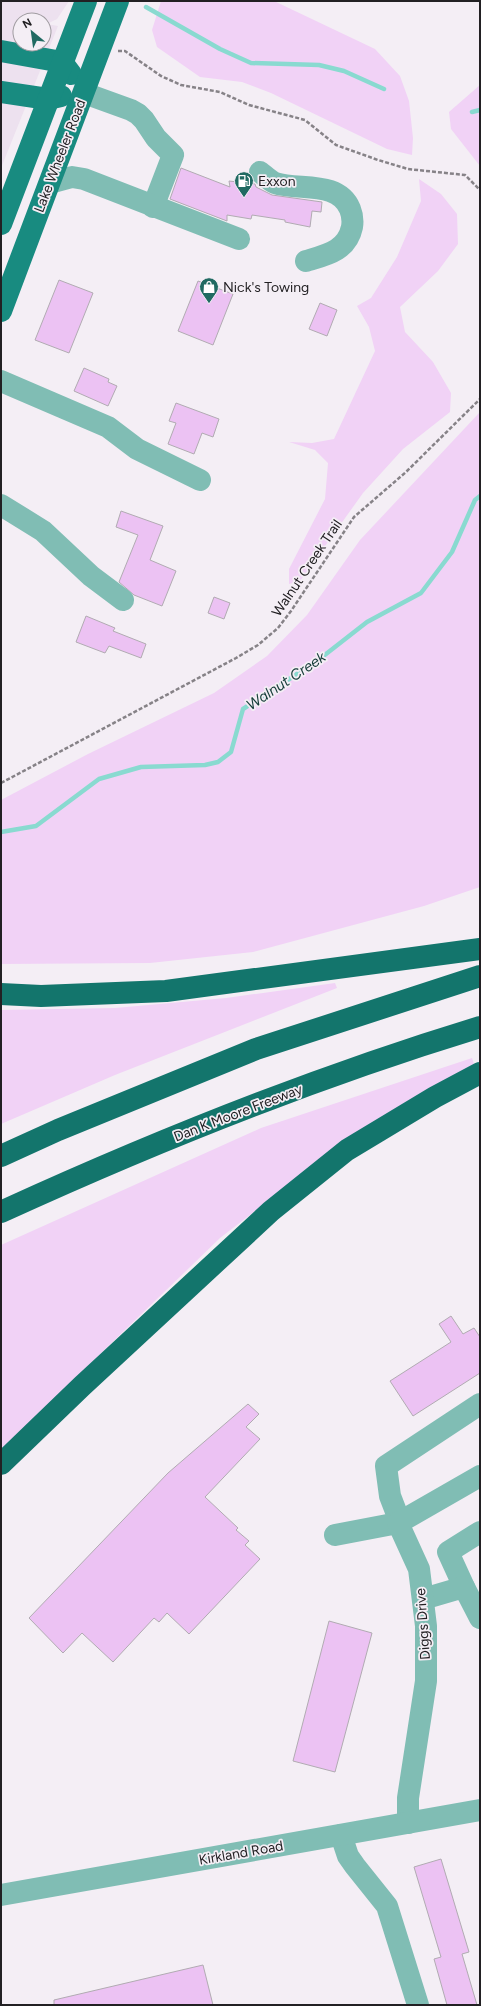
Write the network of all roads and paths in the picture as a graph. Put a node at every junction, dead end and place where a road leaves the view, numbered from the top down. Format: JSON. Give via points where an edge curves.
{"nodes":[{"id":1,"x":86,"y":1,"type":"edge"},
{"id":2,"x":118,"y":1,"type":"edge"},
{"id":3,"x":113,"y":50,"type":"dead end"},
{"id":4,"x":1,"y":51,"type":"edge"},
{"id":5,"x":62,"y":62,"type":"junction"},
{"id":6,"x":1,"y":92,"type":"edge"},
{"id":7,"x":84,"y":92,"type":"junction"},
{"id":8,"x":48,"y":99,"type":"junction"},
{"id":9,"x":260,"y":172,"type":"dead end"},
{"id":10,"x":50,"y":183,"type":"junction"},
{"id":11,"x":480,"y":190,"type":"edge"},
{"id":12,"x":153,"y":207,"type":"junction"},
{"id":13,"x":1,"y":224,"type":"edge"},
{"id":14,"x":240,"y":239,"type":"dead end"},
{"id":15,"x":306,"y":261,"type":"dead end"},
{"id":16,"x":1,"y":311,"type":"edge"},
{"id":17,"x":1,"y":381,"type":"edge"},
{"id":18,"x":480,"y":399,"type":"edge"},
{"id":19,"x":200,"y":480,"type":"dead end"},
{"id":20,"x":1,"y":506,"type":"edge"},
{"id":21,"x":122,"y":600,"type":"dead end"},
{"id":22,"x":1,"y":783,"type":"edge"},
{"id":23,"x":480,"y":949,"type":"edge"},
{"id":24,"x":480,"y":976,"type":"edge"},
{"id":25,"x":1,"y":994,"type":"edge"},
{"id":26,"x":480,"y":1027,"type":"edge"},
{"id":27,"x":480,"y":1073,"type":"edge"},
{"id":28,"x":1,"y":1156,"type":"edge"},
{"id":29,"x":1,"y":1212,"type":"edge"},
{"id":30,"x":480,"y":1404,"type":"edge"},
{"id":31,"x":1,"y":1464,"type":"edge"},
{"id":32,"x":480,"y":1476,"type":"edge"},
{"id":33,"x":399,"y":1522,"type":"junction"},
{"id":34,"x":480,"y":1532,"type":"edge"},
{"id":35,"x":335,"y":1535,"type":"dead end"},
{"id":36,"x":464,"y":1587,"type":"junction"},
{"id":37,"x":423,"y":1599,"type":"junction"},
{"id":38,"x":480,"y":1618,"type":"edge"},
{"id":39,"x":480,"y":1810,"type":"edge"},
{"id":40,"x":408,"y":1823,"type":"junction"},
{"id":41,"x":341,"y":1835,"type":"junction"},
{"id":42,"x":1,"y":1895,"type":"edge"},
{"id":43,"x":418,"y":2005,"type":"edge"}],
"edges":[{"from":1,"to":5,"type":"main road"},
{"from":2,"to":7,"type":"main road","name":"Lake Wheeler Road"},
{"from":3,"to":11,"type":"path","via":[[125,51],[161,76],[181,86],[220,92],[249,105],[305,120],[336,145],[408,169],[465,175]]},
{"from":4,"to":5,"type":"main road"},
{"from":5,"to":7,"type":"main road"},
{"from":5,"to":8,"type":"main road"},
{"from":6,"to":8,"type":"main road"},
{"from":7,"to":8,"type":"main road"},
{"from":7,"to":10,"type":"main road","name":"Lake Wheeler Road"},
{"from":7,"to":12,"type":"street","via":[[138,114],[156,138],[174,155]]},
{"from":8,"to":13,"type":"main road"},
{"from":9,"to":15,"type":"street","via":[[275,183],[331,191],[348,203],[353,224],[351,234],[344,244],[336,251]]},
{"from":10,"to":12,"type":"street","via":[[72,177],[84,179]]},
{"from":10,"to":16,"type":"main road","name":"Lake Wheeler Road"},
{"from":12,"to":14,"type":"street"},
{"from":17,"to":19,"type":"street","via":[[108,427],[137,449]]},
{"from":18,"to":22,"type":"path","name":"Walnut Creek Trail","via":[[406,472],[354,517],[291,612],[268,637],[236,658]]},
{"from":20,"to":21,"type":"street","via":[[43,531],[91,576]]},
{"from":23,"to":25,"type":"highway","via":[[166,991],[41,996]]},
{"from":24,"to":28,"type":"highway","via":[[256,1049]]},
{"from":26,"to":29,"type":"highway","name":"Dan K Moore Freeway","via":[[346,1071],[242,1110]]},
{"from":27,"to":31,"type":"highway","via":[[347,1150],[271,1211]]},
{"from":30,"to":33,"type":"street","name":"Diggs Drive","via":[[386,1466],[390,1496]]},
{"from":32,"to":33,"type":"street"},
{"from":33,"to":35,"type":"street"},
{"from":33,"to":37,"type":"street","name":"Diggs Drive","via":[[419,1569]]},
{"from":34,"to":36,"type":"street","via":[[448,1552]]},
{"from":36,"to":37,"type":"street"},
{"from":36,"to":38,"type":"street"},
{"from":37,"to":40,"type":"street","name":"Diggs Drive","via":[[426,1626],[426,1681],[408,1798]]},
{"from":39,"to":40,"type":"street","name":"Kirkland Road"},
{"from":40,"to":41,"type":"street","name":"Kirkland Road"},
{"from":41,"to":42,"type":"street","name":"Kirkland Road"},
{"from":41,"to":43,"type":"street","via":[[354,1866],[387,1906]]}]}
